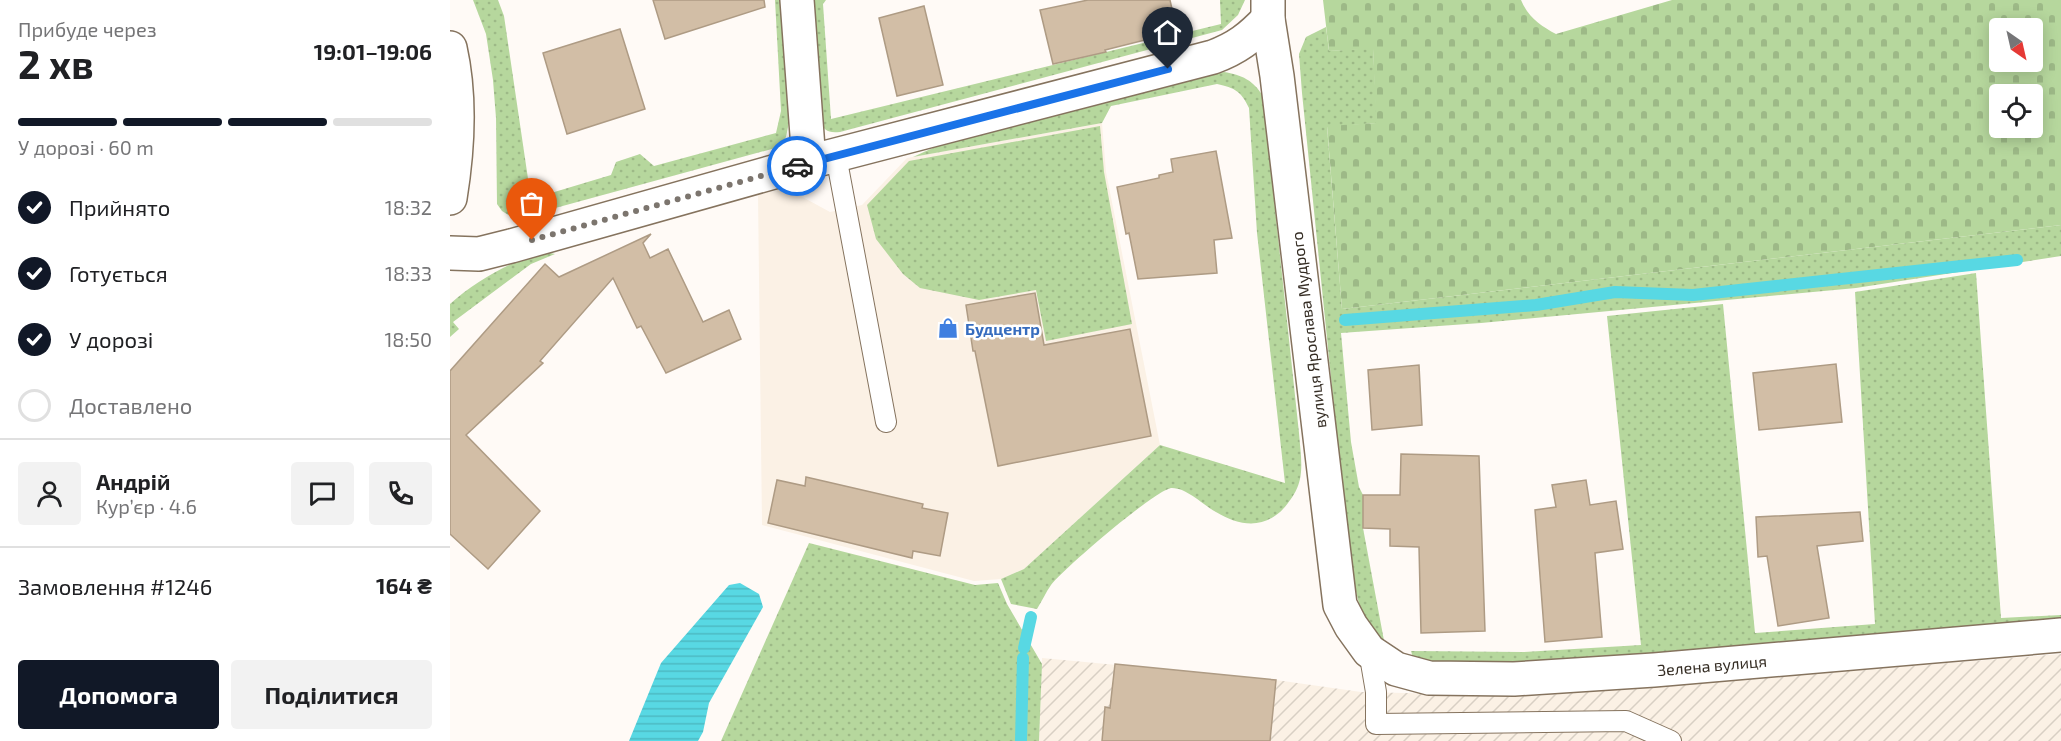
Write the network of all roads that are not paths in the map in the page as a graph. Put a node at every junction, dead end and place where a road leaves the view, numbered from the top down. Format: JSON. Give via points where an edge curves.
{"nodes":[{"id":1,"x":797,"y":0,"type":"edge"},
{"id":2,"x":1268,"y":10,"type":"edge"},
{"id":3,"x":450,"y":48,"type":"edge"},
{"id":4,"x":822,"y":159,"type":"junction"},
{"id":5,"x":450,"y":198,"type":"edge"},
{"id":6,"x":450,"y":253,"type":"edge"},
{"id":7,"x":886,"y":422,"type":"dead end"},
{"id":8,"x":2061,"y":635,"type":"edge"},
{"id":9,"x":1369,"y":651,"type":"junction"},
{"id":10,"x":1671,"y":741,"type":"edge"}],
"edges":[{"from":1,"to":4,"type":"street"},
{"from":2,"to":4,"type":"street","via":[[1251,37],[1213,57]]},
{"from":2,"to":9,"type":"street","name":"вулиця Ярослава Мудрого","via":[[1340,605]]},
{"from":3,"to":5,"type":"street","via":[[457,105],[456,160]]},
{"from":4,"to":6,"type":"street","via":[[511,246],[479,254]]},
{"from":4,"to":7,"type":"lane"},
{"from":8,"to":9,"type":"street","name":"Зелена вулиця","via":[[1515,679],[1429,678],[1396,669]]},
{"from":9,"to":10,"type":"lane","via":[[1376,724],[1626,721]]}]}
